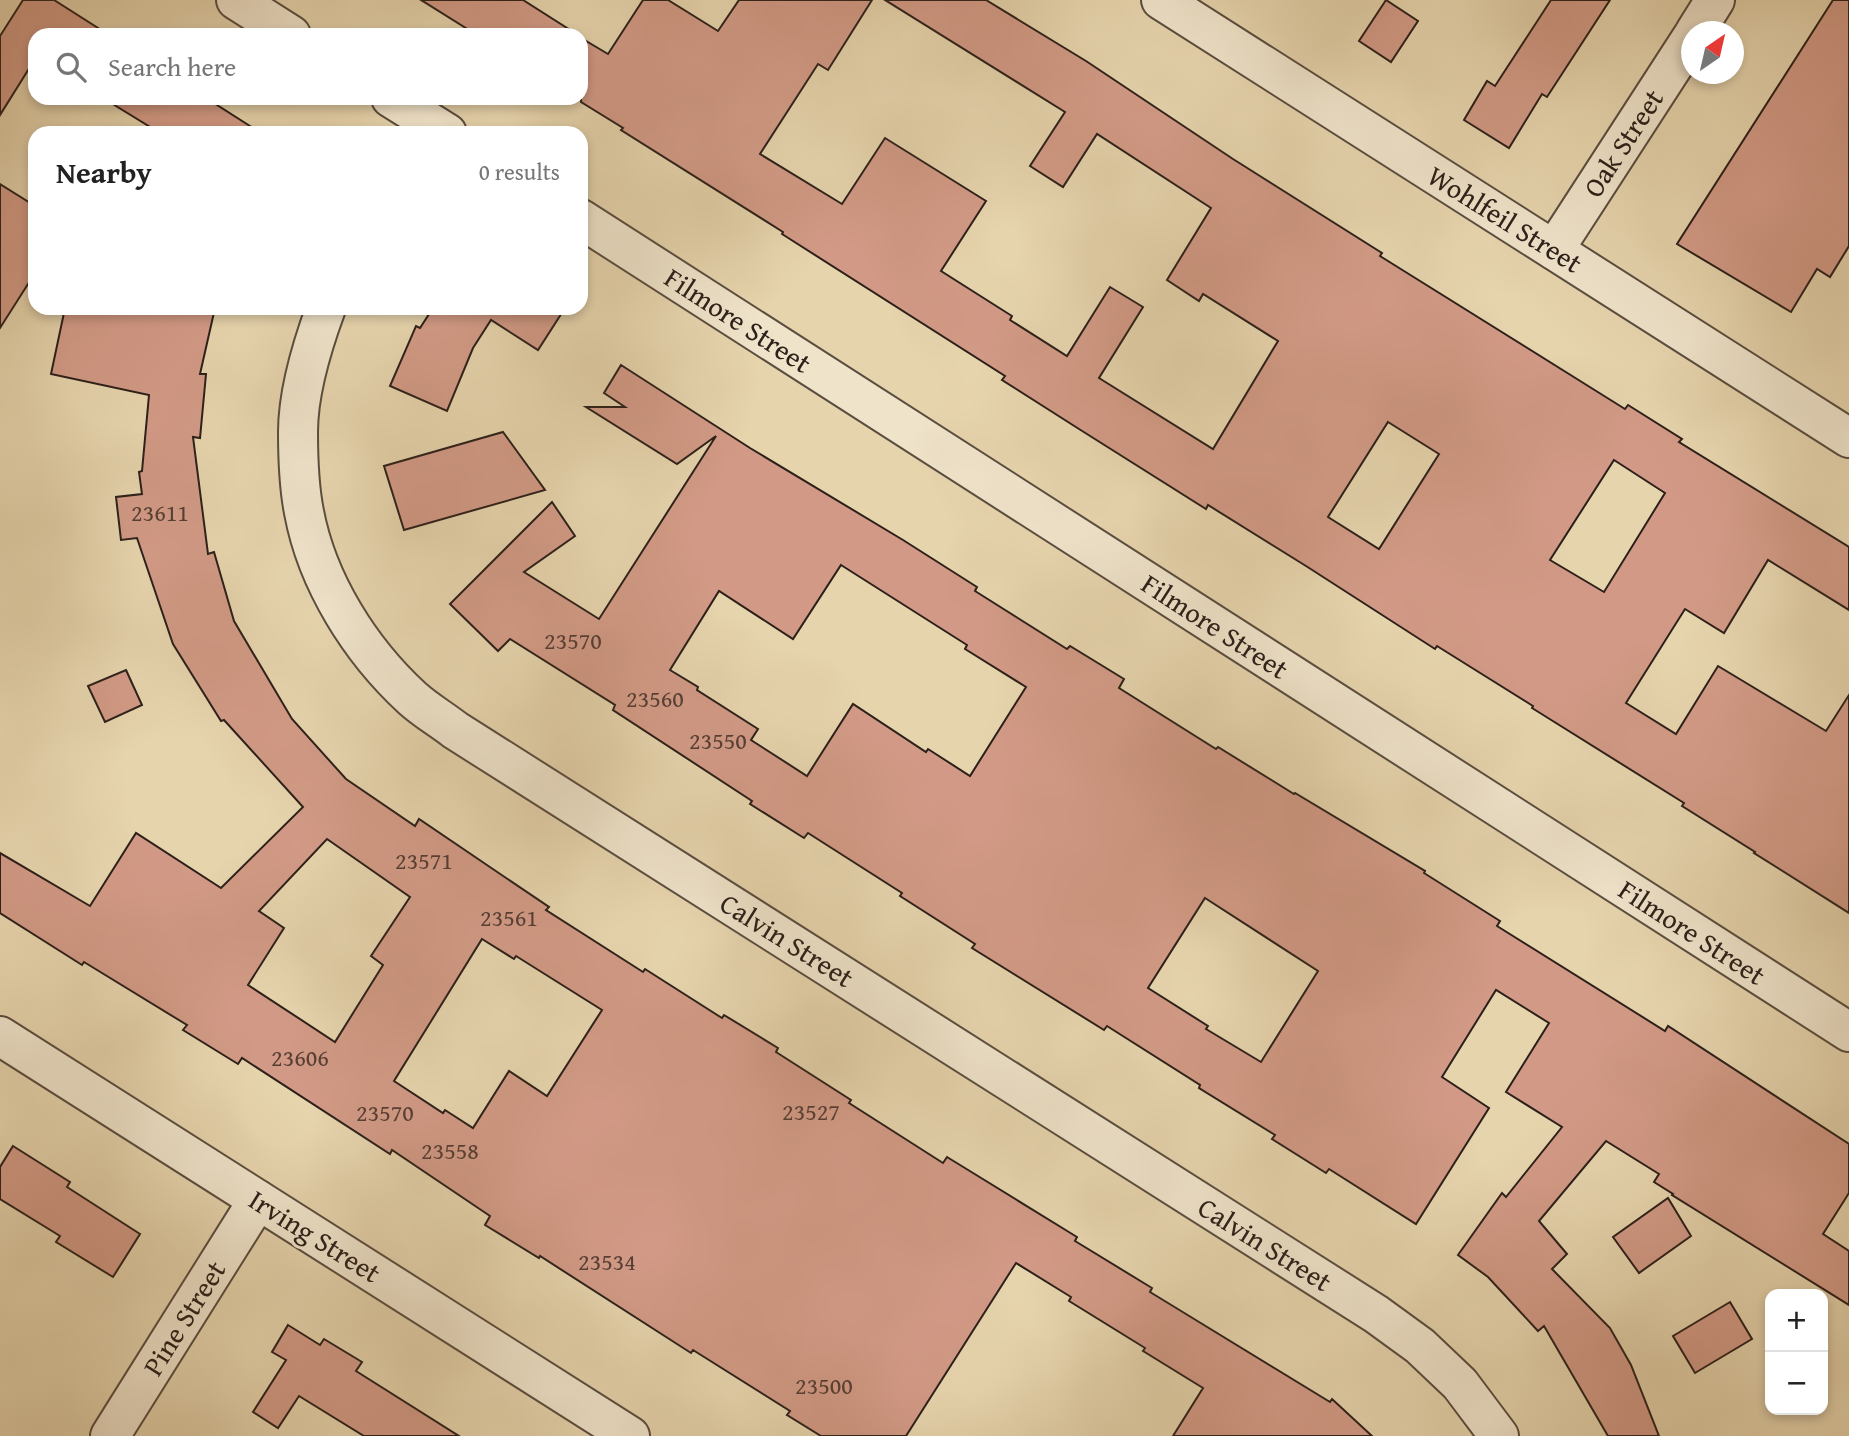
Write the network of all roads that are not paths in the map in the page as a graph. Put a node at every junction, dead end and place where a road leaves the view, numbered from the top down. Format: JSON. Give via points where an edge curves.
{"nodes":[{"id":1,"x":236,"y":0,"type":"edge"},
{"id":2,"x":1161,"y":0,"type":"edge"},
{"id":3,"x":1715,"y":0,"type":"edge"},
{"id":4,"x":1702,"y":21,"type":"edge"},
{"id":5,"x":280,"y":28,"type":"edge"},
{"id":6,"x":1681,"y":54,"type":"edge"},
{"id":7,"x":401,"y":105,"type":"edge"},
{"id":8,"x":432,"y":126,"type":"edge"},
{"id":9,"x":588,"y":223,"type":"edge"},
{"id":10,"x":1554,"y":250,"type":"junction"},
{"id":11,"x":324,"y":315,"type":"edge"},
{"id":12,"x":1849,"y":438,"type":"edge"},
{"id":13,"x":1849,"y":1032,"type":"edge"},
{"id":14,"x":0,"y":1036,"type":"edge"},
{"id":15,"x":258,"y":1200,"type":"junction"},
{"id":16,"x":110,"y":1436,"type":"edge"},
{"id":17,"x":630,"y":1436,"type":"edge"},
{"id":18,"x":1499,"y":1436,"type":"edge"}],
"edges":[{"from":1,"to":5,"type":"street"},
{"from":2,"to":10,"type":"street","name":"Wohlfeil Street"},
{"from":3,"to":4,"type":"street"},
{"from":6,"to":10,"type":"street","name":"Oak Street"},
{"from":7,"to":8,"type":"street"},
{"from":9,"to":13,"type":"street","name":"Filmore Street"},
{"from":10,"to":12,"type":"street","name":"Wohlfeil Street"},
{"from":11,"to":18,"type":"street","name":"Calvin Street","via":[[304,383],[298,430],[304,511],[339,605],[364,644],[413,699],[455,730],[1376,1314],[1420,1346],[1460,1384]]},
{"from":14,"to":15,"type":"street","name":"Irving Street"},
{"from":15,"to":16,"type":"street","name":"Pine Street"},
{"from":15,"to":17,"type":"street","name":"Irving Street"}]}
